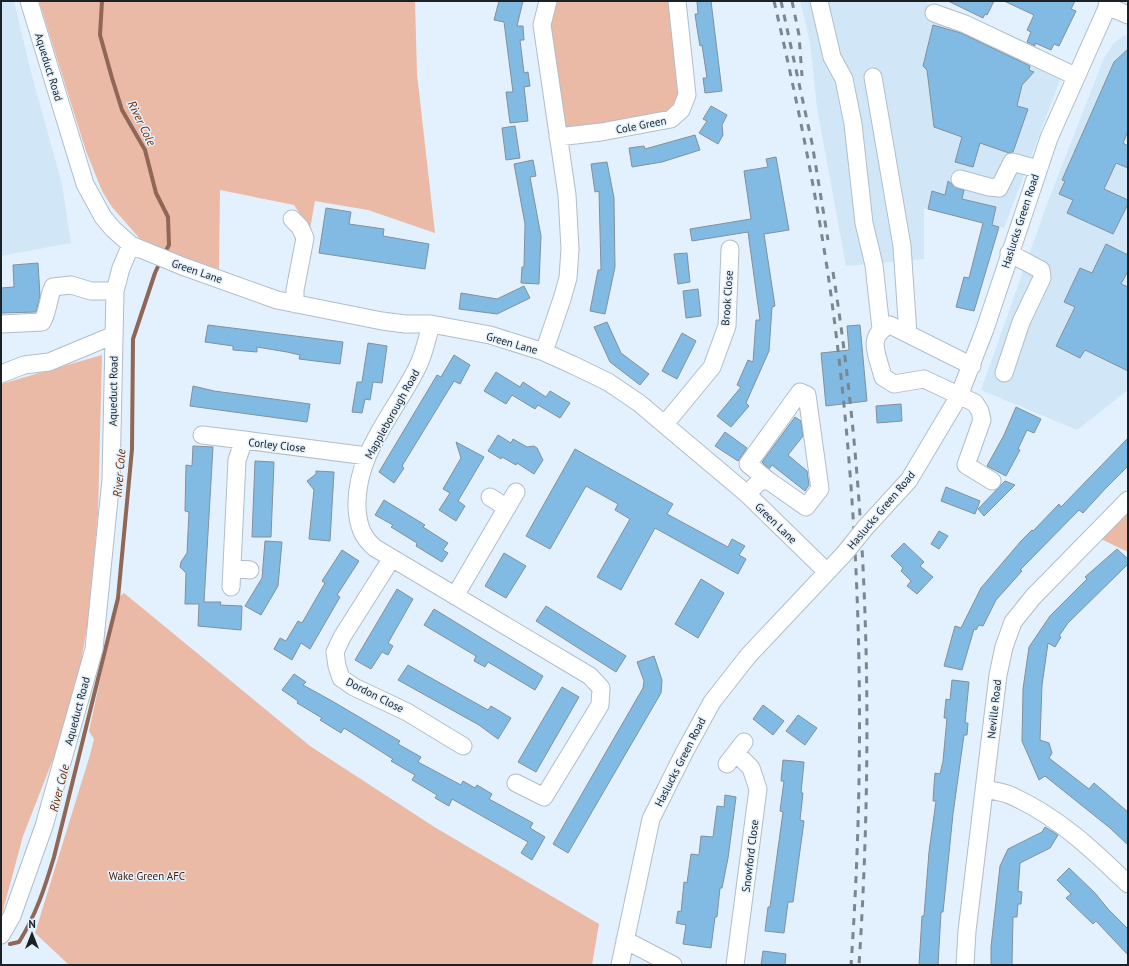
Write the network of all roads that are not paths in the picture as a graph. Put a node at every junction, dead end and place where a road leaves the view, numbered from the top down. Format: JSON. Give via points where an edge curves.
{"nodes":[{"id":1,"x":29,"y":1,"type":"edge"},
{"id":2,"x":548,"y":1,"type":"edge"},
{"id":3,"x":677,"y":1,"type":"edge"},
{"id":4,"x":819,"y":1,"type":"edge"},
{"id":5,"x":1108,"y":4,"type":"edge"},
{"id":6,"x":934,"y":13,"type":"dead end"},
{"id":7,"x":1128,"y":15,"type":"edge"},
{"id":8,"x":1075,"y":76,"type":"junction"},
{"id":9,"x":873,"y":77,"type":"dead end"},
{"id":10,"x":558,"y":137,"type":"junction"},
{"id":11,"x":1038,"y":169,"type":"junction"},
{"id":12,"x":960,"y":179,"type":"dead end"},
{"id":13,"x":292,"y":219,"type":"dead end"},
{"id":14,"x":131,"y":246,"type":"junction"},
{"id":15,"x":730,"y":250,"type":"dead end"},
{"id":16,"x":1009,"y":253,"type":"junction"},
{"id":17,"x":115,"y":292,"type":"junction"},
{"id":18,"x":295,"y":304,"type":"junction"},
{"id":19,"x":1,"y":324,"type":"edge"},
{"id":20,"x":431,"y":324,"type":"junction"},
{"id":21,"x":881,"y":329,"type":"junction"},
{"id":22,"x":908,"y":334,"type":"junction"},
{"id":23,"x":114,"y":335,"type":"junction"},
{"id":24,"x":544,"y":352,"type":"junction"},
{"id":25,"x":972,"y":366,"type":"junction"},
{"id":26,"x":1004,"y":373,"type":"dead end"},
{"id":27,"x":1,"y":374,"type":"edge"},
{"id":28,"x":959,"y":396,"type":"junction"},
{"id":29,"x":665,"y":424,"type":"junction"},
{"id":30,"x":202,"y":435,"type":"dead end"},
{"id":31,"x":244,"y":440,"type":"junction"},
{"id":32,"x":367,"y":456,"type":"junction"},
{"id":33,"x":769,"y":481,"type":"junction"},
{"id":34,"x":992,"y":481,"type":"dead end"},
{"id":35,"x":516,"y":492,"type":"dead end"},
{"id":36,"x":747,"y":494,"type":"junction"},
{"id":37,"x":490,"y":497,"type":"dead end"},
{"id":38,"x":1128,"y":500,"type":"edge"},
{"id":39,"x":507,"y":508,"type":"junction"},
{"id":40,"x":392,"y":558,"type":"junction"},
{"id":41,"x":233,"y":568,"type":"junction"},
{"id":42,"x":250,"y":570,"type":"dead end"},
{"id":43,"x":827,"y":572,"type":"junction"},
{"id":44,"x":231,"y":587,"type":"dead end"},
{"id":45,"x":455,"y":596,"type":"junction"},
{"id":46,"x":463,"y":746,"type":"dead end"},
{"id":47,"x":736,"y":753,"type":"dead end"},
{"id":48,"x":516,"y":783,"type":"dead end"},
{"id":49,"x":985,"y":789,"type":"junction"},
{"id":50,"x":1128,"y":884,"type":"edge"},
{"id":51,"x":1,"y":935,"type":"edge"},
{"id":52,"x":625,"y":940,"type":"junction"},
{"id":53,"x":620,"y":965,"type":"edge"},
{"id":54,"x":674,"y":965,"type":"edge"},
{"id":55,"x":735,"y":965,"type":"edge"},
{"id":56,"x":965,"y":965,"type":"edge"}],
"edges":[{"from":1,"to":14,"type":"street","name":"Aqueduct Road","via":[[85,184],[103,217]]},
{"from":2,"to":10,"type":"street","via":[[542,25]]},
{"from":3,"to":10,"type":"street","name":"Cole Green","via":[[687,94],[681,110],[671,119]]},
{"from":4,"to":21,"type":"street","via":[[832,57],[844,79],[853,124],[864,223],[874,265]]},
{"from":5,"to":7,"type":"street"},
{"from":5,"to":8,"type":"street","name":"Haslucks Green Road"},
{"from":6,"to":8,"type":"street","via":[[965,24]]},
{"from":8,"to":11,"type":"street","name":"Haslucks Green Road"},
{"from":9,"to":22,"type":"street","via":[[902,246]]},
{"from":10,"to":24,"type":"street","via":[[567,195],[570,249],[568,278]]},
{"from":11,"to":12,"type":"street","via":[[1012,162],[1000,188]]},
{"from":11,"to":16,"type":"street","name":"Haslucks Green Road"},
{"from":13,"to":18,"type":"street","via":[[300,227],[305,238],[295,290]]},
{"from":14,"to":17,"type":"street","name":"Aqueduct Road","via":[[121,268]]},
{"from":14,"to":18,"type":"street","name":"Green Lane"},
{"from":15,"to":29,"type":"street","name":"Brook Close","via":[[727,326],[720,346],[712,367]]},
{"from":16,"to":25,"type":"street","name":"Haslucks Green Road"},
{"from":16,"to":26,"type":"street","via":[[1041,270],[1042,278],[1021,322]]},
{"from":17,"to":19,"type":"street","via":[[91,292],[70,286],[53,288],[42,322]]},
{"from":17,"to":23,"type":"street","name":"Aqueduct Road"},
{"from":18,"to":20,"type":"street","name":"Green Lane","via":[[382,321]]},
{"from":20,"to":24,"type":"street","name":"Green Lane","via":[[490,335]]},
{"from":20,"to":32,"type":"street","name":"Mappleborough Road","via":[[419,366]]},
{"from":21,"to":22,"type":"street","via":[[890,326]]},
{"from":21,"to":28,"type":"street","via":[[874,342],[883,377],[894,384],[924,379]]},
{"from":22,"to":25,"type":"street"},
{"from":23,"to":27,"type":"street","via":[[49,362],[24,365]]},
{"from":23,"to":51,"type":"street","name":"Aqueduct Road","via":[[110,479],[94,649],[44,826],[12,916]]},
{"from":24,"to":29,"type":"street","name":"Green Lane","via":[[608,382],[628,394]]},
{"from":25,"to":28,"type":"street","name":"Haslucks Green Road"},
{"from":28,"to":34,"type":"street","via":[[975,403],[982,420],[966,465]]},
{"from":28,"to":43,"type":"street","name":"Haslucks Green Road","bridge":true,"via":[[909,480]]},
{"from":29,"to":36,"type":"street","name":"Green Lane"},
{"from":30,"to":31,"type":"street"},
{"from":31,"to":32,"type":"street","name":"Corley Close"},
{"from":31,"to":41,"type":"street","name":"Corley Close","via":[[237,460]]},
{"from":32,"to":40,"type":"street","name":"Mappleborough Road","via":[[360,471],[357,489],[358,521],[368,542]]},
{"from":33,"to":33,"type":"street","via":[[748,464],[800,392],[807,395],[820,489],[806,507]]},
{"from":33,"to":36,"type":"street","via":[[760,481]]},
{"from":35,"to":39,"type":"street"},
{"from":36,"to":43,"type":"street","name":"Green Lane"},
{"from":37,"to":39,"type":"street"},
{"from":38,"to":49,"type":"street","name":"Neville Road","via":[[1033,597],[1013,622],[998,675]]},
{"from":39,"to":45,"type":"street"},
{"from":40,"to":45,"type":"street","name":"Mappleborough Road"},
{"from":40,"to":46,"type":"street","name":"Dordon Close","via":[[335,652],[341,678],[354,687],[407,712]]},
{"from":41,"to":42,"type":"street"},
{"from":41,"to":44,"type":"street","name":"Corley Close"},
{"from":43,"to":52,"type":"street","name":"Haslucks Green Road","via":[[748,656],[712,702],[694,734],[651,819]]},
{"from":45,"to":48,"type":"street","name":"Mappleborough Road","via":[[590,676],[601,688],[600,705],[544,797]]},
{"from":47,"to":55,"type":"street","name":"Snowford Close","via":[[751,768],[758,789]]},
{"from":49,"to":50,"type":"street","via":[[1011,795],[1048,815],[1091,848]]},
{"from":49,"to":56,"type":"street","name":"Neville Road"},
{"from":52,"to":53,"type":"street","name":"Haslucks Green Road"},
{"from":52,"to":54,"type":"street"}]}
